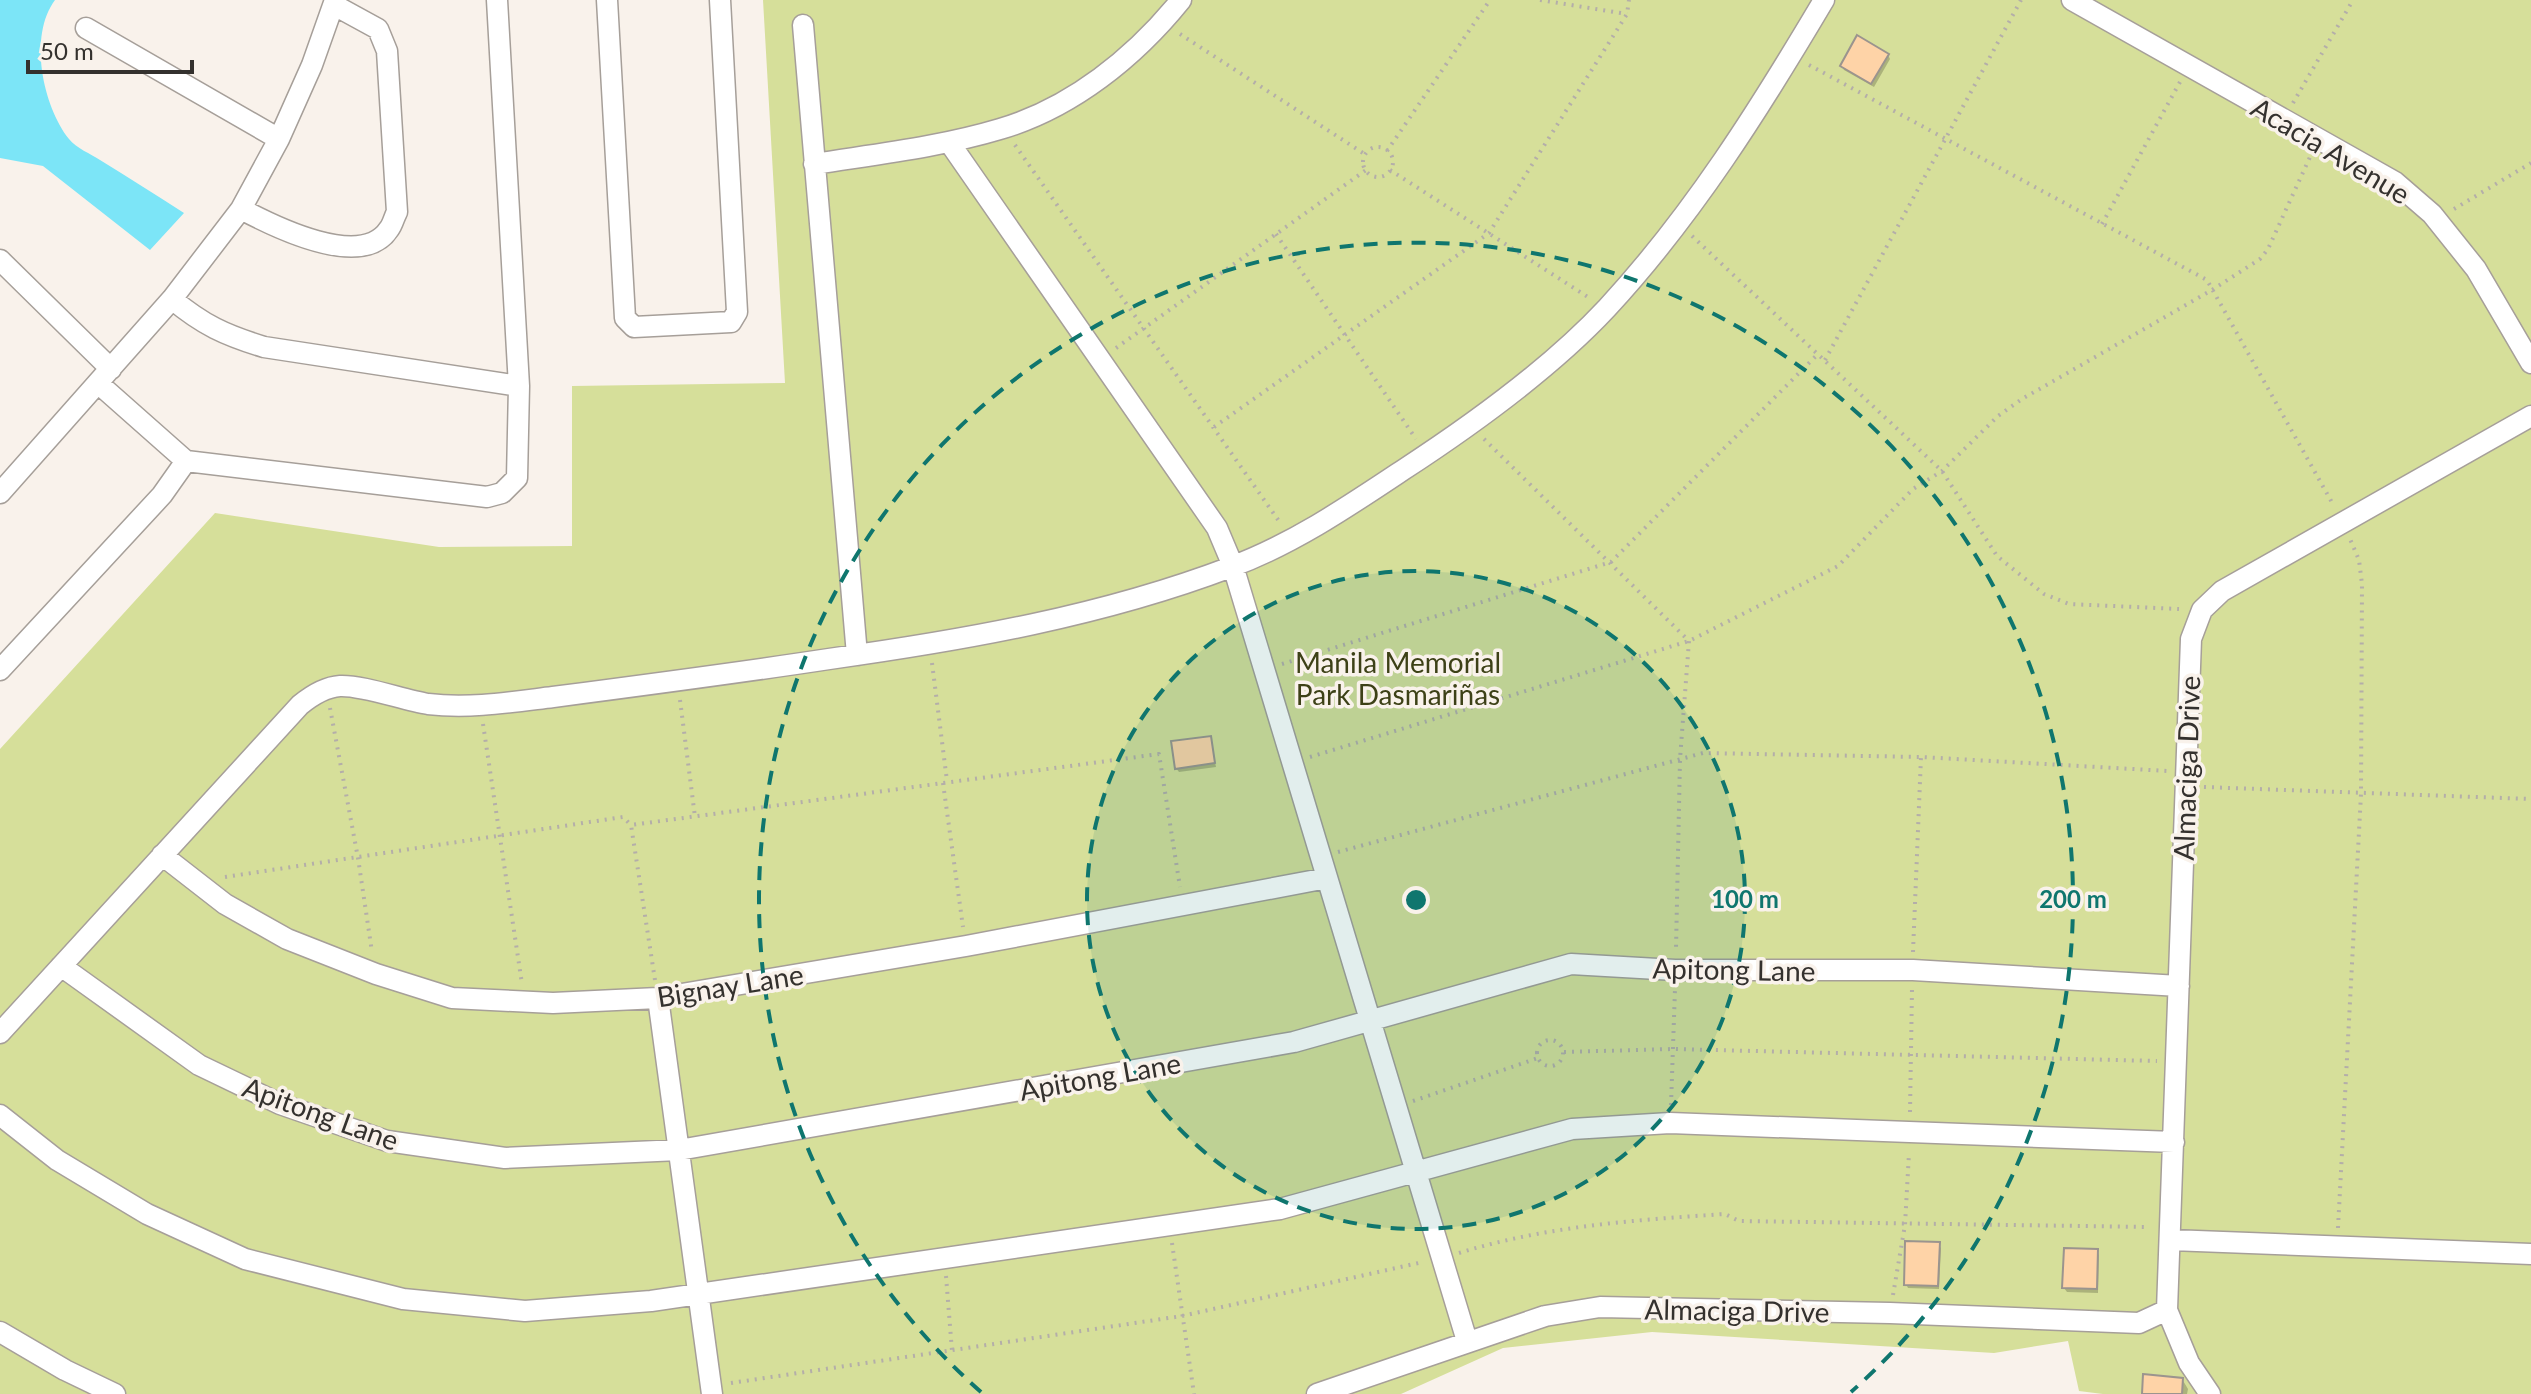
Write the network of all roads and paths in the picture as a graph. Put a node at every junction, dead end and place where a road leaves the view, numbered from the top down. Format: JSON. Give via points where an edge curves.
{"nodes":[{"id":1,"x":497,"y":0,"type":"edge"},
{"id":2,"x":607,"y":0,"type":"edge"},
{"id":3,"x":720,"y":0,"type":"edge"},
{"id":4,"x":1181,"y":0,"type":"edge"},
{"id":5,"x":1490,"y":0,"type":"edge"},
{"id":6,"x":1540,"y":0,"type":"edge"},
{"id":7,"x":1629,"y":0,"type":"edge"},
{"id":8,"x":1824,"y":0,"type":"edge"},
{"id":9,"x":2021,"y":0,"type":"edge"},
{"id":10,"x":2072,"y":0,"type":"edge"},
{"id":11,"x":2353,"y":0,"type":"edge"},
{"id":12,"x":334,"y":2,"type":"edge"},
{"id":13,"x":1627,"y":14,"type":"junction"},
{"id":14,"x":1162,"y":22,"type":"junction"},
{"id":15,"x":803,"y":25,"type":"dead end"},
{"id":16,"x":86,"y":28,"type":"dead end"},
{"id":17,"x":1791,"y":55,"type":"junction"},
{"id":18,"x":2189,"y":66,"type":"junction"},
{"id":19,"x":2283,"y":119,"type":"junction"},
{"id":20,"x":1003,"y":128,"type":"junction"},
{"id":21,"x":279,"y":139,"type":"junction"},
{"id":22,"x":1945,"y":139,"type":"junction"},
{"id":23,"x":2319,"y":139,"type":"junction"},
{"id":24,"x":949,"y":142,"type":"junction"},
{"id":25,"x":1387,"y":151,"type":"junction"},
{"id":26,"x":1366,"y":155,"type":"junction"},
{"id":27,"x":2531,"y":163,"type":"edge"},
{"id":28,"x":814,"y":164,"type":"junction"},
{"id":29,"x":1366,"y":170,"type":"junction"},
{"id":30,"x":1390,"y":170,"type":"junction"},
{"id":31,"x":241,"y":209,"type":"junction"},
{"id":32,"x":2437,"y":219,"type":"junction"},
{"id":33,"x":1679,"y":223,"type":"junction"},
{"id":34,"x":2102,"y":224,"type":"junction"},
{"id":35,"x":1489,"y":233,"type":"junction"},
{"id":36,"x":1276,"y":234,"type":"junction"},
{"id":37,"x":0,"y":260,"type":"edge"},
{"id":38,"x":2212,"y":290,"type":"junction"},
{"id":39,"x":172,"y":299,"type":"junction"},
{"id":40,"x":1606,"y":309,"type":"junction"},
{"id":41,"x":1144,"y":328,"type":"junction"},
{"id":42,"x":1345,"y":335,"type":"junction"},
{"id":43,"x":1818,"y":354,"type":"junction"},
{"id":44,"x":1101,"y":358,"type":"junction"},
{"id":45,"x":1825,"y":360,"type":"junction"},
{"id":46,"x":2531,"y":363,"type":"edge"},
{"id":47,"x":105,"y":376,"type":"junction"},
{"id":48,"x":519,"y":386,"type":"junction"},
{"id":49,"x":2531,"y":416,"type":"edge"},
{"id":50,"x":1469,"y":424,"type":"junction"},
{"id":51,"x":1214,"y":427,"type":"junction"},
{"id":52,"x":1427,"y":455,"type":"junction"},
{"id":53,"x":186,"y":461,"type":"junction"},
{"id":54,"x":1942,"y":471,"type":"junction"},
{"id":55,"x":0,"y":493,"type":"edge"},
{"id":56,"x":2343,"y":522,"type":"junction"},
{"id":57,"x":1292,"y":539,"type":"junction"},
{"id":58,"x":1611,"y":562,"type":"junction"},
{"id":59,"x":1233,"y":566,"type":"junction"},
{"id":60,"x":2202,"y":610,"type":"junction"},
{"id":61,"x":1689,"y":641,"type":"junction"},
{"id":62,"x":930,"y":645,"type":"junction"},
{"id":63,"x":857,"y":655,"type":"junction"},
{"id":64,"x":1264,"y":669,"type":"junction"},
{"id":65,"x":0,"y":670,"type":"edge"},
{"id":66,"x":678,"y":681,"type":"junction"},
{"id":67,"x":327,"y":689,"type":"junction"},
{"id":68,"x":480,"y":706,"type":"junction"},
{"id":69,"x":1921,"y":757,"type":"junction"},
{"id":70,"x":1680,"y":759,"type":"junction"},
{"id":71,"x":1292,"y":762,"type":"junction"},
{"id":72,"x":2186,"y":779,"type":"junction"},
{"id":73,"x":945,"y":783,"type":"junction"},
{"id":74,"x":2361,"y":794,"type":"junction"},
{"id":75,"x":2531,"y":799,"type":"edge"},
{"id":76,"x":695,"y":817,"type":"junction"},
{"id":77,"x":631,"y":825,"type":"junction"},
{"id":78,"x":501,"y":835,"type":"junction"},
{"id":79,"x":162,"y":855,"type":"junction"},
{"id":80,"x":1320,"y":856,"type":"junction"},
{"id":81,"x":358,"y":858,"type":"junction"},
{"id":82,"x":1327,"y":878,"type":"junction"},
{"id":83,"x":195,"y":881,"type":"junction"},
{"id":84,"x":1183,"y":905,"type":"junction"},
{"id":85,"x":966,"y":946,"type":"junction"},
{"id":86,"x":61,"y":966,"type":"junction"},
{"id":87,"x":1675,"y":970,"type":"junction"},
{"id":88,"x":1913,"y":970,"type":"junction"},
{"id":89,"x":376,"y":974,"type":"junction"},
{"id":90,"x":2179,"y":986,"type":"junction"},
{"id":91,"x":658,"y":998,"type":"junction"},
{"id":92,"x":525,"y":1002,"type":"junction"},
{"id":93,"x":1371,"y":1023,"type":"junction"},
{"id":94,"x":0,"y":1033,"type":"edge"},
{"id":95,"x":1673,"y":1049,"type":"junction"},
{"id":96,"x":1564,"y":1052,"type":"junction"},
{"id":97,"x":1910,"y":1057,"type":"junction"},
{"id":98,"x":1538,"y":1058,"type":"junction"},
{"id":99,"x":2177,"y":1062,"type":"junction"},
{"id":100,"x":1396,"y":1107,"type":"junction"},
{"id":101,"x":0,"y":1115,"type":"edge"},
{"id":102,"x":1670,"y":1123,"type":"junction"},
{"id":103,"x":1910,"y":1133,"type":"junction"},
{"id":104,"x":2174,"y":1142,"type":"junction"},
{"id":105,"x":679,"y":1150,"type":"junction"},
{"id":106,"x":1416,"y":1172,"type":"junction"},
{"id":107,"x":1169,"y":1225,"type":"junction"},
{"id":108,"x":1905,"y":1225,"type":"junction"},
{"id":109,"x":2171,"y":1233,"type":"junction"},
{"id":110,"x":2337,"y":1246,"type":"junction"},
{"id":111,"x":2531,"y":1254,"type":"edge"},
{"id":112,"x":945,"y":1257,"type":"junction"},
{"id":113,"x":1442,"y":1258,"type":"junction"},
{"id":114,"x":697,"y":1293,"type":"junction"},
{"id":115,"x":2167,"y":1310,"type":"junction"},
{"id":116,"x":1890,"y":1313,"type":"junction"},
{"id":117,"x":1182,"y":1316,"type":"junction"},
{"id":118,"x":0,"y":1332,"type":"edge"},
{"id":119,"x":1467,"y":1341,"type":"junction"},
{"id":120,"x":952,"y":1351,"type":"junction"},
{"id":121,"x":711,"y":1390,"type":"edge"},
{"id":122,"x":115,"y":1394,"type":"edge"},
{"id":123,"x":1194,"y":1394,"type":"edge"},
{"id":124,"x":1317,"y":1394,"type":"edge"},
{"id":125,"x":2210,"y":1394,"type":"edge"}],
"edges":[{"from":1,"to":48,"type":"street"},
{"from":2,"to":3,"type":"street","via":[[625,318],[634,327],[731,322],[737,312]]},
{"from":4,"to":14,"type":"street"},
{"from":5,"to":25,"type":"path"},
{"from":6,"to":13,"type":"path"},
{"from":7,"to":13,"type":"path"},
{"from":8,"to":17,"type":"street"},
{"from":9,"to":22,"type":"path"},
{"from":10,"to":18,"type":"street","name":"Acacia Avenue"},
{"from":11,"to":19,"type":"path"},
{"from":12,"to":21,"type":"street"},
{"from":12,"to":31,"type":"street","via":[[378,29],[387,51],[397,212],[389,230],[357,247],[295,236]]},
{"from":13,"to":35,"type":"path"},
{"from":14,"to":20,"type":"street","via":[[1082,91]]},
{"from":14,"to":26,"type":"path"},
{"from":15,"to":28,"type":"street"},
{"from":16,"to":21,"type":"street"},
{"from":17,"to":22,"type":"path"},
{"from":17,"to":33,"type":"street"},
{"from":18,"to":19,"type":"street","name":"Acacia Avenue"},
{"from":18,"to":34,"type":"path"},
{"from":19,"to":23,"type":"street","name":"Acacia Avenue"},
{"from":20,"to":24,"type":"street"},
{"from":20,"to":41,"type":"path"},
{"from":21,"to":31,"type":"street"},
{"from":22,"to":34,"type":"path"},
{"from":22,"to":45,"type":"path"},
{"from":23,"to":32,"type":"street","name":"Acacia Avenue","via":[[2395,182]]},
{"from":23,"to":38,"type":"path","via":[[2268,249]]},
{"from":24,"to":28,"type":"street"},
{"from":24,"to":44,"type":"street"},
{"from":25,"to":26,"type":"path","via":[[1375,147]]},
{"from":25,"to":30,"type":"path","via":[[1393,162]]},
{"from":26,"to":29,"type":"path"},
{"from":27,"to":32,"type":"path"},
{"from":28,"to":63,"type":"street"},
{"from":29,"to":30,"type":"path","via":[[1378,177]]},
{"from":29,"to":36,"type":"path"},
{"from":30,"to":35,"type":"path"},
{"from":31,"to":39,"type":"street"},
{"from":32,"to":46,"type":"street","name":"Acacia Avenue","via":[[2476,269]]},
{"from":33,"to":40,"type":"street"},
{"from":33,"to":43,"type":"path"},
{"from":34,"to":38,"type":"path","via":[[2207,280]]},
{"from":35,"to":40,"type":"path"},
{"from":35,"to":42,"type":"path"},
{"from":36,"to":41,"type":"path"},
{"from":36,"to":42,"type":"path"},
{"from":37,"to":47,"type":"street"},
{"from":38,"to":54,"type":"path","via":[[2022,399]]},
{"from":38,"to":56,"type":"path"},
{"from":39,"to":47,"type":"street"},
{"from":39,"to":48,"type":"street","via":[[199,322],[264,347]]},
{"from":40,"to":50,"type":"street","via":[[1561,352]]},
{"from":41,"to":44,"type":"path"},
{"from":41,"to":51,"type":"path"},
{"from":42,"to":51,"type":"path"},
{"from":42,"to":52,"type":"path"},
{"from":43,"to":45,"type":"path"},
{"from":43,"to":58,"type":"path"},
{"from":44,"to":59,"type":"street","via":[[1217,528]]},
{"from":45,"to":54,"type":"path"},
{"from":47,"to":53,"type":"street"},
{"from":47,"to":55,"type":"street"},
{"from":48,"to":53,"type":"street","via":[[517,478],[502,493],[487,497]]},
{"from":49,"to":56,"type":"street"},
{"from":50,"to":52,"type":"street"},
{"from":50,"to":58,"type":"path"},
{"from":51,"to":57,"type":"path"},
{"from":52,"to":57,"type":"street"},
{"from":53,"to":65,"type":"street","via":[[162,495]]},
{"from":54,"to":60,"type":"path","via":[[1997,556],[2056,601]]},
{"from":54,"to":61,"type":"path","via":[[1913,489],[1838,566]]},
{"from":56,"to":60,"type":"street","via":[[2222,591]]},
{"from":56,"to":74,"type":"path","via":[[2359,560],[2362,584]]},
{"from":57,"to":59,"type":"street"},
{"from":58,"to":61,"type":"path"},
{"from":58,"to":64,"type":"path"},
{"from":59,"to":62,"type":"street","via":[[1093,611]]},
{"from":59,"to":64,"type":"street"},
{"from":60,"to":72,"type":"street","name":"Almaciga Drive","via":[[2191,639]]},
{"from":61,"to":70,"type":"path"},
{"from":61,"to":71,"type":"path"},
{"from":62,"to":63,"type":"street"},
{"from":62,"to":73,"type":"path"},
{"from":63,"to":66,"type":"street"},
{"from":64,"to":71,"type":"street"},
{"from":66,"to":68,"type":"street"},
{"from":66,"to":76,"type":"path"},
{"from":67,"to":68,"type":"street","via":[[341,686],[429,704]]},
{"from":67,"to":79,"type":"street","via":[[300,705]]},
{"from":67,"to":81,"type":"path"},
{"from":68,"to":78,"type":"path"},
{"from":69,"to":70,"type":"path","via":[[1703,753]]},
{"from":69,"to":72,"type":"path"},
{"from":69,"to":88,"type":"path"},
{"from":70,"to":80,"type":"path"},
{"from":70,"to":87,"type":"path"},
{"from":71,"to":80,"type":"street"},
{"from":72,"to":74,"type":"path"},
{"from":72,"to":90,"type":"street","name":"Almaciga Drive"},
{"from":73,"to":76,"type":"path"},
{"from":73,"to":84,"type":"path","via":[[1159,754]]},
{"from":73,"to":85,"type":"path"},
{"from":74,"to":75,"type":"path"},
{"from":74,"to":110,"type":"path"},
{"from":76,"to":77,"type":"path"},
{"from":77,"to":78,"type":"path","via":[[623,817]]},
{"from":77,"to":91,"type":"path"},
{"from":78,"to":81,"type":"path"},
{"from":78,"to":92,"type":"path"},
{"from":79,"to":83,"type":"street","name":"Bignay Lane"},
{"from":79,"to":86,"type":"street"},
{"from":80,"to":82,"type":"street"},
{"from":81,"to":83,"type":"path"},
{"from":81,"to":89,"type":"path"},
{"from":82,"to":84,"type":"street","name":"Bignay Lane"},
{"from":82,"to":93,"type":"street"},
{"from":83,"to":89,"type":"street","name":"Bignay Lane","via":[[287,939]]},
{"from":84,"to":85,"type":"street","name":"Bignay Lane"},
{"from":85,"to":91,"type":"street","name":"Bignay Lane"},
{"from":86,"to":94,"type":"street"},
{"from":86,"to":105,"type":"street","name":"Apitong Lane","via":[[199,1065],[280,1104],[387,1141],[505,1158]]},
{"from":87,"to":88,"type":"street","name":"Apitong Lane"},
{"from":87,"to":93,"type":"street","name":"Apitong Lane","via":[[1571,964]]},
{"from":87,"to":95,"type":"path"},
{"from":88,"to":90,"type":"street","name":"Apitong Lane"},
{"from":88,"to":97,"type":"path"},
{"from":89,"to":92,"type":"street","name":"Bignay Lane","via":[[452,998]]},
{"from":90,"to":99,"type":"street","name":"Almaciga Drive"},
{"from":91,"to":92,"type":"street","name":"Bignay Lane"},
{"from":91,"to":105,"type":"street"},
{"from":93,"to":100,"type":"street"},
{"from":93,"to":105,"type":"street","name":"Apitong Lane","via":[[1294,1042]]},
{"from":95,"to":96,"type":"path"},
{"from":95,"to":97,"type":"path"},
{"from":95,"to":102,"type":"path"},
{"from":96,"to":98,"type":"path","via":[[1555,1066],[1543,1065]]},
{"from":96,"to":98,"type":"path","via":[[1557,1041],[1548,1040],[1538,1049]]},
{"from":97,"to":99,"type":"path"},
{"from":97,"to":103,"type":"path"},
{"from":98,"to":100,"type":"path"},
{"from":99,"to":104,"type":"street","name":"Almaciga Drive"},
{"from":100,"to":106,"type":"street"},
{"from":101,"to":114,"type":"street","via":[[57,1160],[134,1206],[245,1259],[403,1299],[525,1311]]},
{"from":102,"to":103,"type":"street"},
{"from":102,"to":106,"type":"street","via":[[1572,1129]]},
{"from":103,"to":104,"type":"street"},
{"from":103,"to":108,"type":"path"},
{"from":104,"to":109,"type":"street","name":"Almaciga Drive"},
{"from":105,"to":114,"type":"street"},
{"from":106,"to":107,"type":"street","via":[[1280,1209]]},
{"from":106,"to":113,"type":"street"},
{"from":107,"to":112,"type":"street"},
{"from":107,"to":117,"type":"path"},
{"from":108,"to":109,"type":"path"},
{"from":108,"to":113,"type":"path","via":[[1739,1221],[1725,1214],[1619,1221]]},
{"from":108,"to":116,"type":"path"},
{"from":109,"to":110,"type":"street"},
{"from":109,"to":115,"type":"street","name":"Almaciga Drive"},
{"from":110,"to":111,"type":"street"},
{"from":112,"to":114,"type":"street"},
{"from":112,"to":120,"type":"path"},
{"from":113,"to":117,"type":"path"},
{"from":113,"to":119,"type":"street"},
{"from":114,"to":121,"type":"street"},
{"from":115,"to":116,"type":"street","name":"Almaciga Drive","via":[[2139,1323]]},
{"from":115,"to":125,"type":"street","name":"Almaciga Drive","via":[[2189,1363]]},
{"from":116,"to":119,"type":"street","name":"Almaciga Drive","via":[[1600,1307],[1545,1316]]},
{"from":117,"to":120,"type":"path"},
{"from":117,"to":123,"type":"path"},
{"from":118,"to":122,"type":"street"},
{"from":119,"to":124,"type":"street","name":"Almaciga Drive"},
{"from":120,"to":121,"type":"path"}]}
